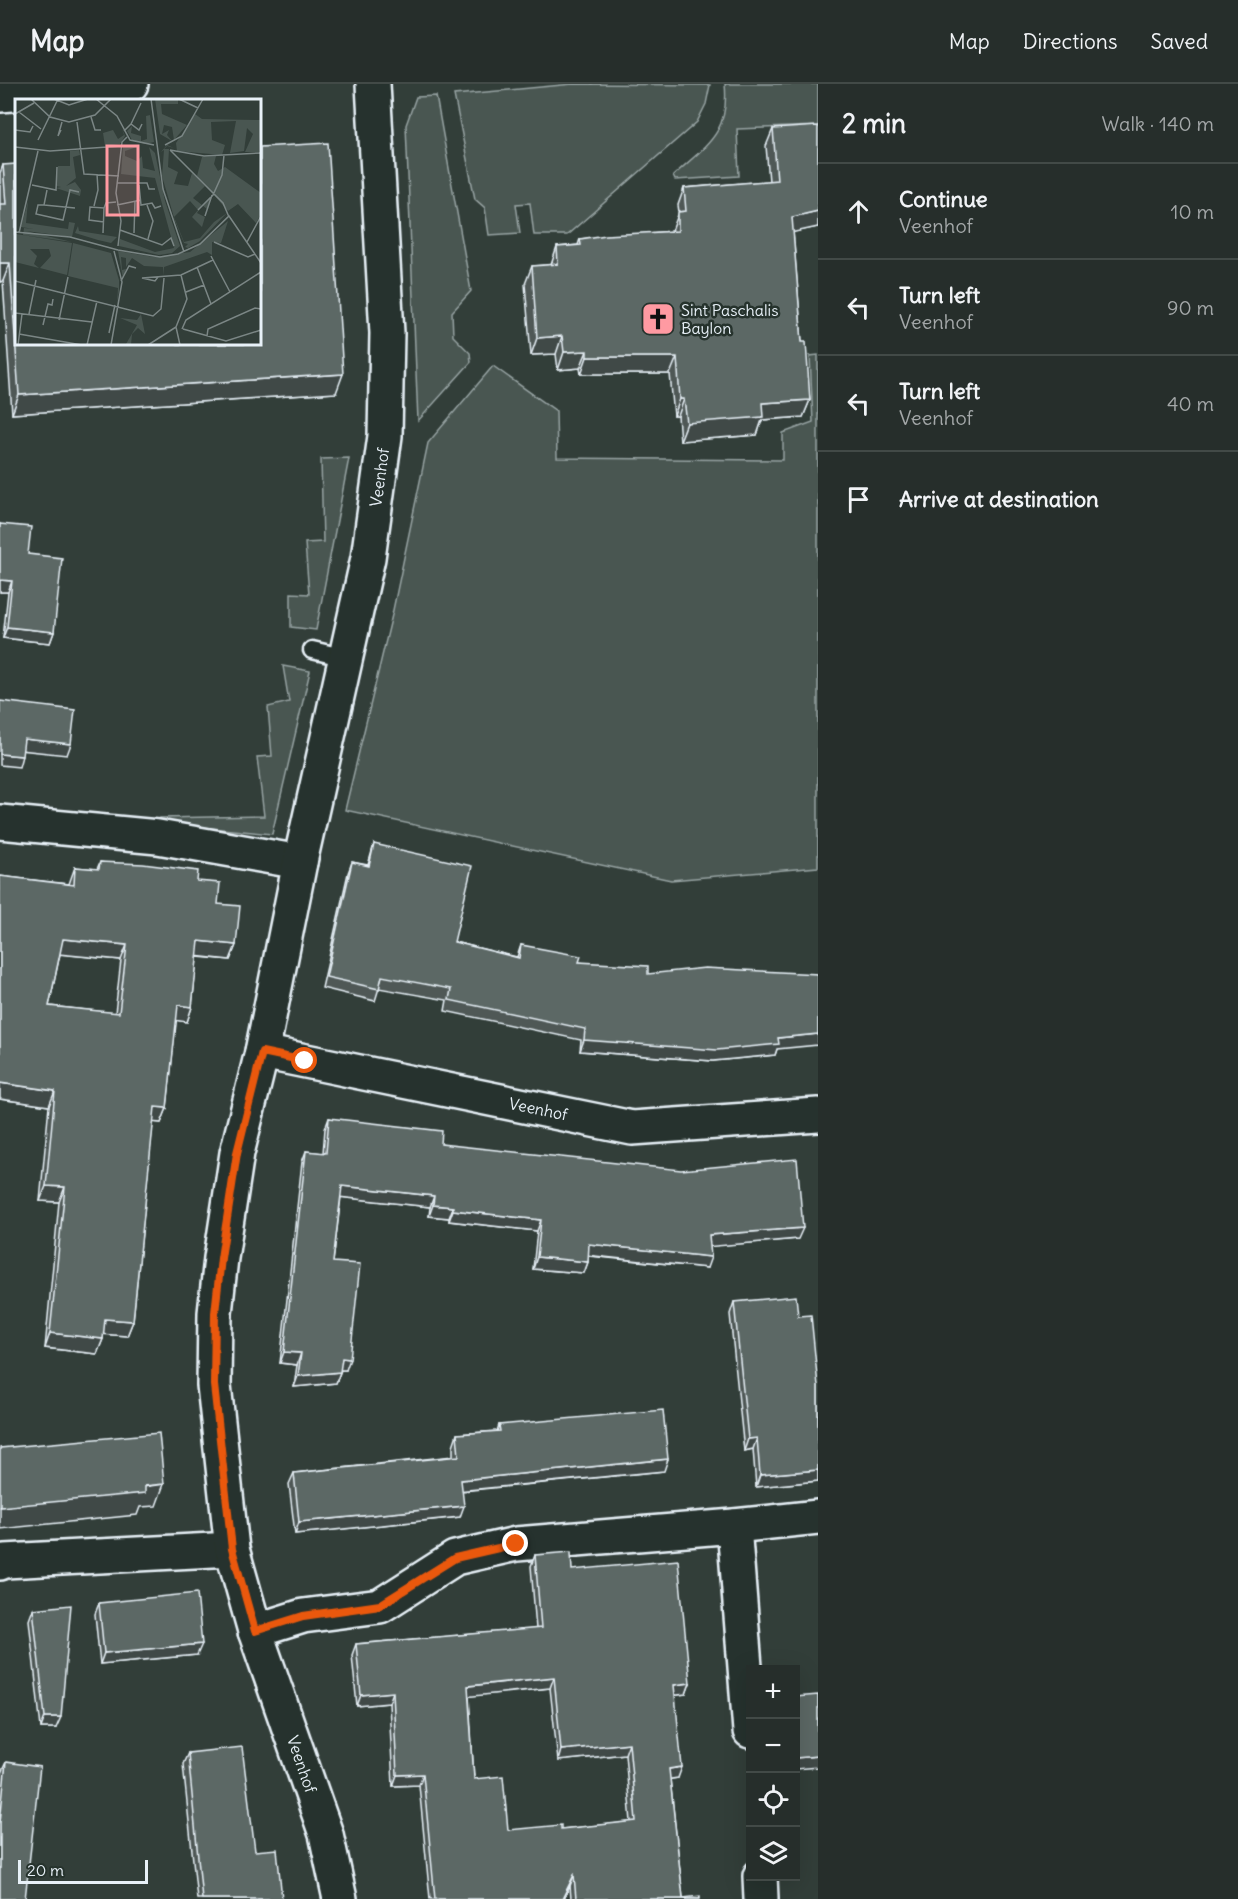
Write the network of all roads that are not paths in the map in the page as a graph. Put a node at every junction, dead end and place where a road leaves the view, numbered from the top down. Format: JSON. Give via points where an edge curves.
{"nodes":[{"id":1,"x":131,"y":84,"type":"edge"},
{"id":2,"x":373,"y":84,"type":"edge"},
{"id":3,"x":0,"y":95,"type":"edge"},
{"id":4,"x":312,"y":650,"type":"dead end"},
{"id":5,"x":346,"y":658,"type":"junction"},
{"id":6,"x":0,"y":822,"type":"edge"},
{"id":7,"x":300,"y":862,"type":"junction"},
{"id":8,"x":262,"y":1052,"type":"junction"},
{"id":9,"x":818,"y":1115,"type":"edge"},
{"id":10,"x":818,"y":1516,"type":"edge"},
{"id":11,"x":734,"y":1526,"type":"junction"},
{"id":12,"x":232,"y":1549,"type":"junction"},
{"id":13,"x":0,"y":1563,"type":"edge"},
{"id":14,"x":255,"y":1631,"type":"junction"},
{"id":15,"x":749,"y":1719,"type":"edge"},
{"id":16,"x":760,"y":1881,"type":"edge"},
{"id":17,"x":340,"y":1899,"type":"edge"},
{"id":18,"x":761,"y":1899,"type":"edge"}],
"edges":[{"from":1,"to":3,"type":"street"},
{"from":2,"to":5,"type":"street","name":"Veenhof","via":[[387,333],[385,436],[368,558]]},
{"from":4,"to":5,"type":"lane"},
{"from":5,"to":7,"type":"street","name":"Veenhof"},
{"from":6,"to":7,"type":"street","via":[[158,837]]},
{"from":7,"to":8,"type":"street","name":"Veenhof"},
{"from":8,"to":9,"type":"street","name":"Veenhof","via":[[632,1128]]},
{"from":8,"to":12,"type":"street","name":"Veenhof","via":[[237,1153],[215,1313],[214,1385]]},
{"from":10,"to":11,"type":"street"},
{"from":11,"to":14,"type":"street","via":[[516,1544],[455,1558],[380,1605],[303,1616]]},
{"from":11,"to":15,"type":"street"},
{"from":12,"to":13,"type":"street"},
{"from":12,"to":14,"type":"street","name":"Veenhof"},
{"from":14,"to":17,"type":"street","name":"Veenhof","via":[[326,1834]]},
{"from":16,"to":18,"type":"street"}]}
